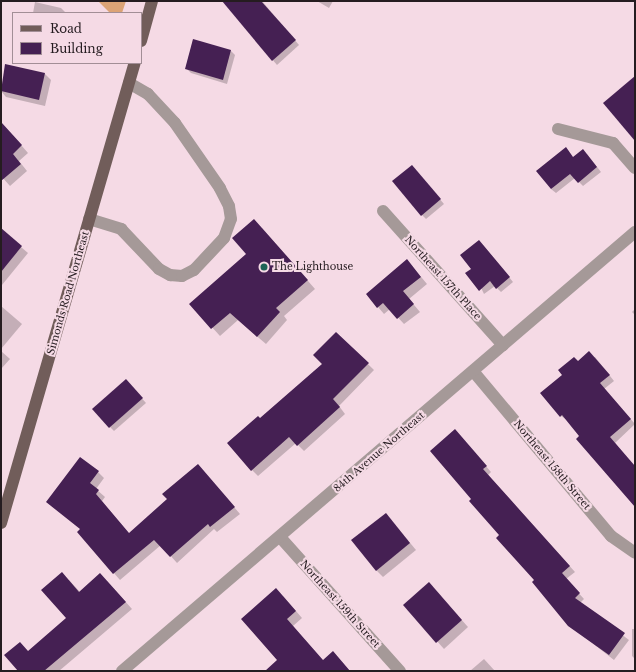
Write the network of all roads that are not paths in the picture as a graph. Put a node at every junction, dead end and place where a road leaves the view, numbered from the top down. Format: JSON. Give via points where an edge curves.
{"nodes":[{"id":1,"x":152,"y":1,"type":"edge"},
{"id":2,"x":142,"y":37,"type":"edge"},
{"id":3,"x":135,"y":64,"type":"edge"},
{"id":4,"x":129,"y":83,"type":"junction"},
{"id":5,"x":558,"y":129,"type":"dead end"},
{"id":6,"x":635,"y":168,"type":"edge"},
{"id":7,"x":383,"y":211,"type":"dead end"},
{"id":8,"x":89,"y":219,"type":"junction"},
{"id":9,"x":635,"y":232,"type":"edge"},
{"id":10,"x":503,"y":345,"type":"junction"},
{"id":11,"x":473,"y":371,"type":"junction"},
{"id":12,"x":1,"y":523,"type":"edge"},
{"id":13,"x":280,"y":537,"type":"junction"},
{"id":14,"x":635,"y":553,"type":"edge"},
{"id":15,"x":122,"y":671,"type":"edge"},
{"id":16,"x":400,"y":671,"type":"edge"}],
"edges":[{"from":1,"to":2,"type":"main road"},
{"from":3,"to":4,"type":"main road","name":"Simonds Road Northeast"},
{"from":4,"to":8,"type":"main road","name":"Simonds Road Northeast"},
{"from":4,"to":8,"type":"street","via":[[148,94],[175,123],[220,188],[230,206],[231,219],[224,238],[194,270],[182,276],[170,275],[159,269],[121,229]]},
{"from":5,"to":6,"type":"street","via":[[614,143]]},
{"from":7,"to":10,"type":"street","name":"Northeast 157th Place"},
{"from":8,"to":12,"type":"main road","name":"Simonds Road Northeast"},
{"from":9,"to":10,"type":"street","name":"84th Avenue Northeast"},
{"from":10,"to":11,"type":"street","name":"84th Avenue Northeast"},
{"from":11,"to":13,"type":"street","name":"84th Avenue Northeast"},
{"from":11,"to":14,"type":"street","name":"Northeast 158th Street","via":[[611,536]]},
{"from":13,"to":15,"type":"street","name":"84th Avenue Northeast"},
{"from":13,"to":16,"type":"street","name":"Northeast 159th Street"}]}
